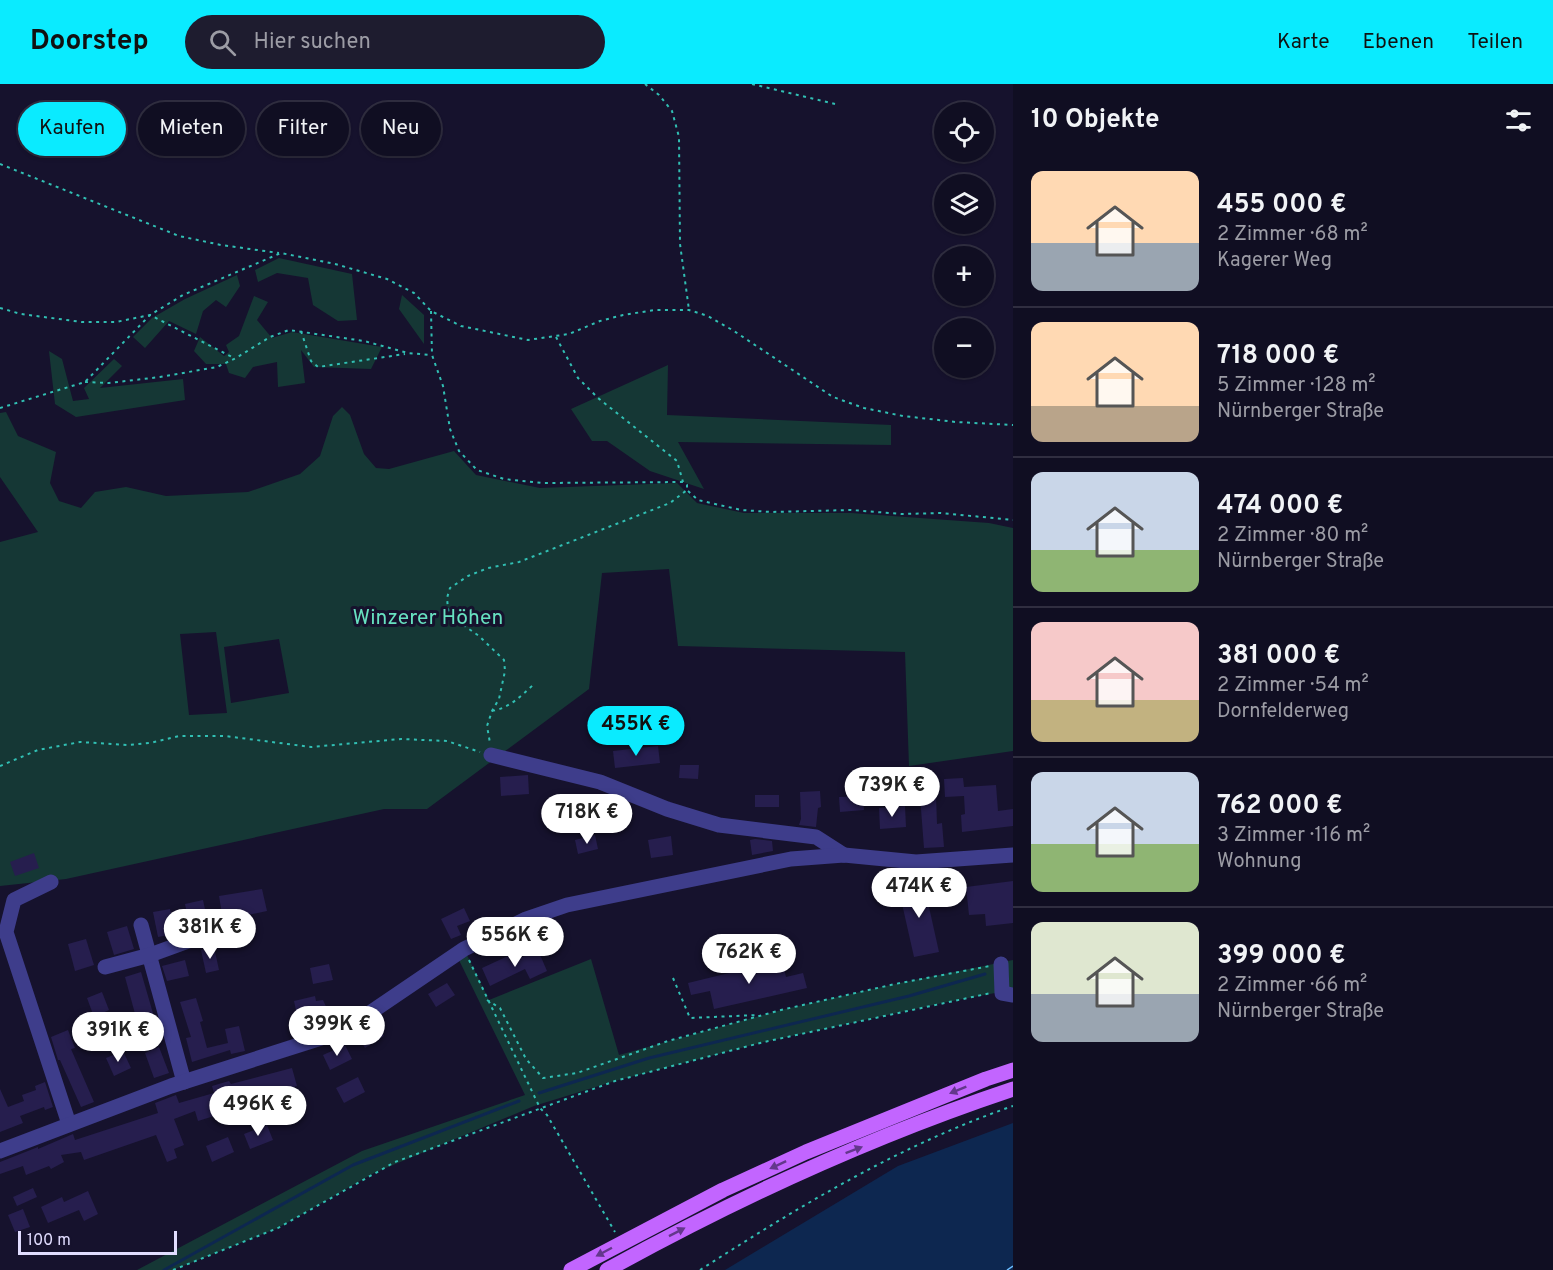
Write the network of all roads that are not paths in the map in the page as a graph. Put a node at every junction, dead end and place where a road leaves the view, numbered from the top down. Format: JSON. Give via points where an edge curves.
{"nodes":[{"id":1,"x":491,"y":755,"type":"road end"},
{"id":2,"x":844,"y":855,"type":"junction"},
{"id":3,"x":1013,"y":855,"type":"edge"},
{"id":4,"x":51,"y":882,"type":"dead end"},
{"id":5,"x":141,"y":925,"type":"dead end"},
{"id":6,"x":213,"y":932,"type":"dead end"},
{"id":7,"x":150,"y":954,"type":"junction"},
{"id":8,"x":1001,"y":963,"type":"road end"},
{"id":9,"x":105,"y":967,"type":"dead end"},
{"id":10,"x":1008,"y":994,"type":"edge"},
{"id":11,"x":1013,"y":1070,"type":"edge"},
{"id":12,"x":184,"y":1082,"type":"junction"},
{"id":13,"x":1013,"y":1089,"type":"edge"},
{"id":14,"x":69,"y":1124,"type":"junction"},
{"id":15,"x":0,"y":1151,"type":"edge"},
{"id":16,"x":571,"y":1270,"type":"edge"},
{"id":17,"x":607,"y":1270,"type":"edge"}],
"edges":[{"from":1,"to":2,"type":"street","via":[[600,782],[719,825],[816,837]]},
{"from":2,"to":3,"type":"street","via":[[916,862]]},
{"from":2,"to":12,"type":"street","via":[[791,859],[567,905],[526,919],[464,949],[355,1023],[321,1038]]},
{"from":4,"to":14,"type":"street","via":[[14,900],[6,932]]},
{"from":5,"to":7,"type":"street"},
{"from":6,"to":7,"type":"street"},
{"from":7,"to":9,"type":"street"},
{"from":7,"to":12,"type":"street"},
{"from":8,"to":10,"type":"street"},
{"from":11,"to":16,"type":"main road","one_way":true,"via":[[806,1152],[723,1190]]},
{"from":12,"to":14,"type":"street"},
{"from":17,"to":13,"type":"main road","one_way":true,"via":[[813,1166]]},
{"from":14,"to":15,"type":"street"}]}
